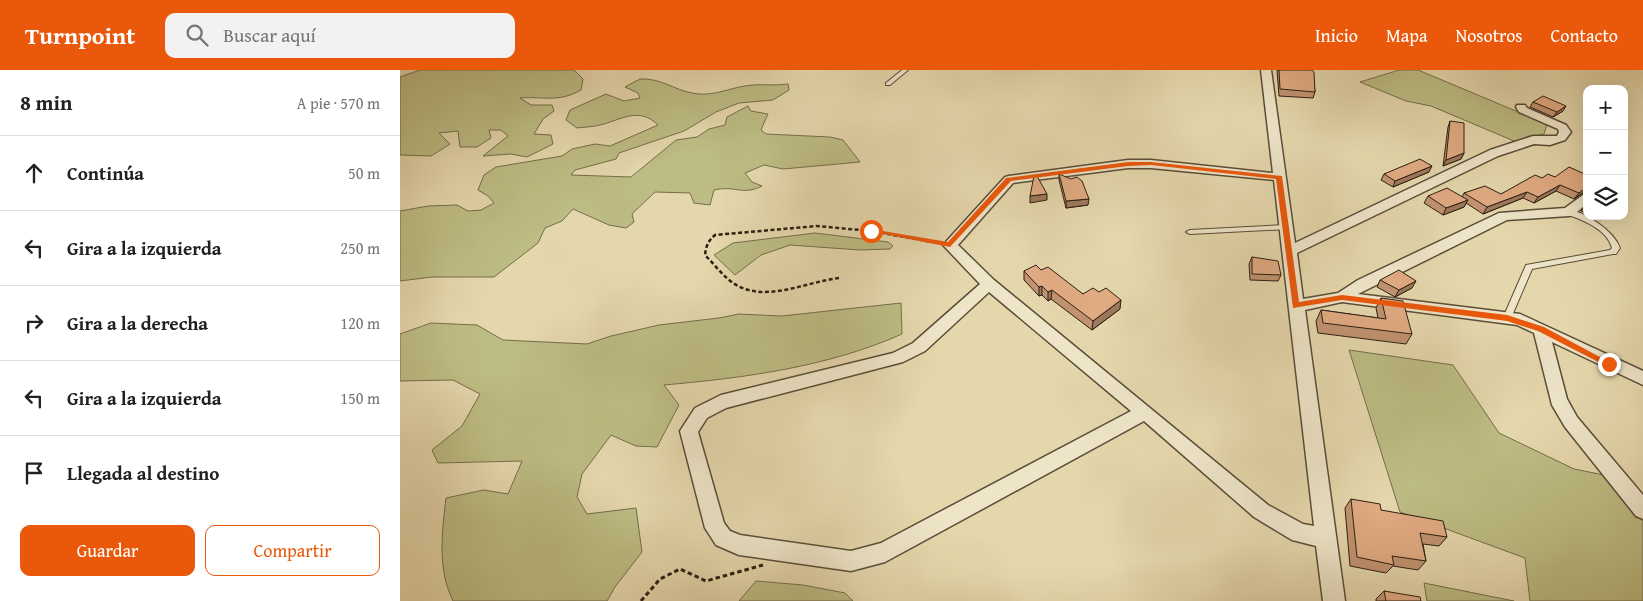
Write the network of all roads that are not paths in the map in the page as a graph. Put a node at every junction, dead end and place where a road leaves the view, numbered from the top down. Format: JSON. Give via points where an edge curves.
{"nodes":[{"id":1,"x":905,"y":70,"type":"edge"},
{"id":2,"x":1266,"y":70,"type":"edge"},
{"id":3,"x":888,"y":84,"type":"dead end"},
{"id":4,"x":1521,"y":106,"type":"dead end"},
{"id":5,"x":1279,"y":177,"type":"junction"},
{"id":6,"x":1583,"y":200,"type":"edge"},
{"id":7,"x":1569,"y":212,"type":"junction"},
{"id":8,"x":1286,"y":228,"type":"junction"},
{"id":9,"x":1190,"y":232,"type":"dead end"},
{"id":10,"x":1289,"y":251,"type":"junction"},
{"id":11,"x":989,"y":284,"type":"junction"},
{"id":12,"x":1342,"y":297,"type":"junction"},
{"id":13,"x":1296,"y":306,"type":"junction"},
{"id":14,"x":1507,"y":318,"type":"junction"},
{"id":15,"x":1541,"y":329,"type":"junction"},
{"id":16,"x":1643,"y":378,"type":"edge"},
{"id":17,"x":1145,"y":412,"type":"junction"},
{"id":18,"x":1643,"y":510,"type":"edge"},
{"id":19,"x":1326,"y":538,"type":"junction"},
{"id":20,"x":794,"y":553,"type":"joint"},
{"id":21,"x":1334,"y":601,"type":"edge"}],
"edges":[{"from":1,"to":3,"type":"lane"},
{"from":2,"to":5,"type":"street"},
{"from":4,"to":10,"type":"street","via":[[1523,110],[1562,127],[1565,132],[1561,138],[1533,140],[1494,153]]},
{"from":5,"to":8,"type":"street"},
{"from":5,"to":11,"type":"street","via":[[1128,164],[1009,180],[950,245]]},
{"from":6,"to":7,"type":"street"},
{"from":7,"to":12,"type":"street","via":[[1504,216],[1362,284]]},
{"from":7,"to":14,"type":"lane","via":[[1582,216],[1609,235],[1616,248],[1613,252],[1529,267]]},
{"from":8,"to":9,"type":"lane"},
{"from":8,"to":10,"type":"street"},
{"from":10,"to":13,"type":"street"},
{"from":11,"to":17,"type":"street"},
{"from":11,"to":20,"type":"street","via":[[920,347],[897,358],[721,402],[697,418],[689,431],[715,528],[723,538],[739,545]]},
{"from":12,"to":13,"type":"street"},
{"from":12,"to":14,"type":"street"},
{"from":13,"to":19,"type":"street"},
{"from":14,"to":15,"type":"street"},
{"from":15,"to":16,"type":"street"},
{"from":15,"to":18,"type":"street","via":[[1558,400],[1571,422]]},
{"from":17,"to":19,"type":"street","via":[[1261,511],[1299,533]]},
{"from":17,"to":20,"type":"street","via":[[885,552],[851,561]]},
{"from":19,"to":21,"type":"street"}]}
